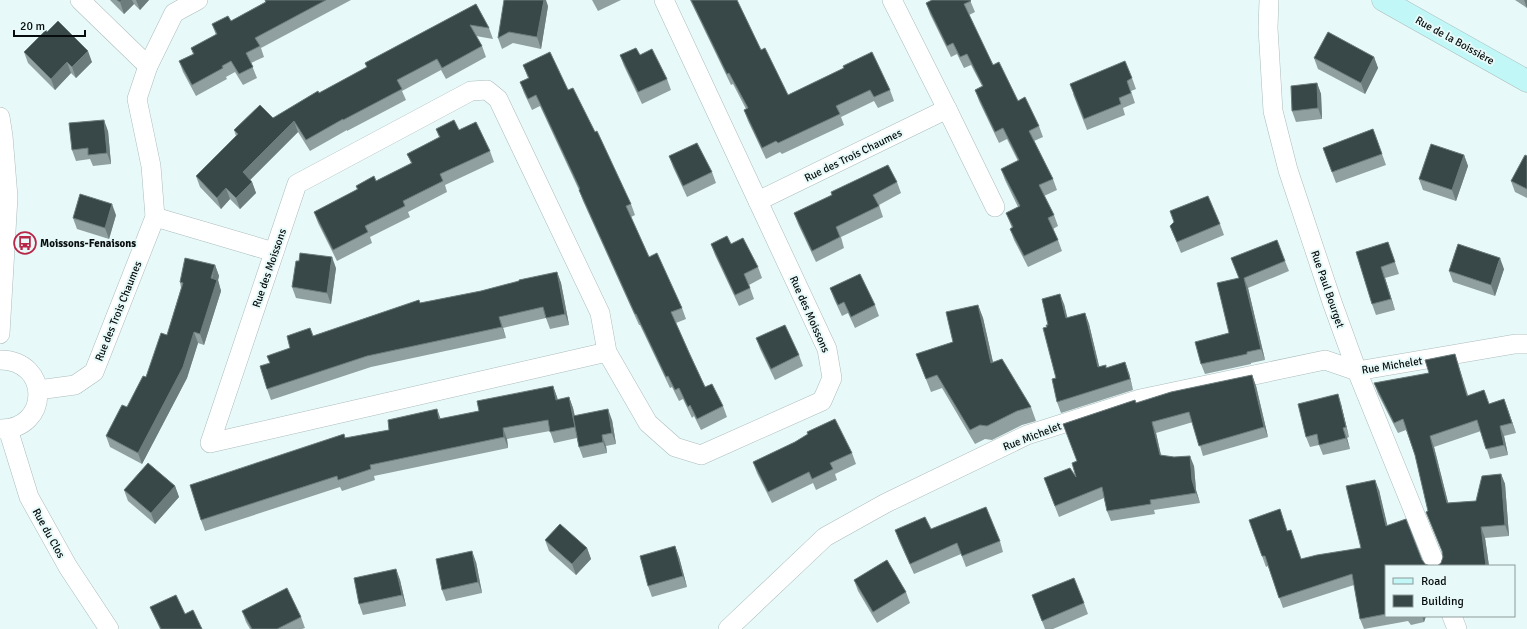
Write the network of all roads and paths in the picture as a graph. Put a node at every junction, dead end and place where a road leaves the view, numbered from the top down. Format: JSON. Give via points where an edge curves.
{"nodes":[{"id":1,"x":80,"y":0,"type":"edge"},
{"id":2,"x":198,"y":0,"type":"edge"},
{"id":3,"x":664,"y":0,"type":"edge"},
{"id":4,"x":892,"y":0,"type":"edge"},
{"id":5,"x":1269,"y":0,"type":"edge"},
{"id":6,"x":1383,"y":0,"type":"edge"},
{"id":7,"x":1408,"y":0,"type":"edge"},
{"id":8,"x":148,"y":66,"type":"junction"},
{"id":9,"x":1527,"y":81,"type":"edge"},
{"id":10,"x":947,"y":109,"type":"junction"},
{"id":11,"x":0,"y":117,"type":"edge"},
{"id":12,"x":758,"y":202,"type":"junction"},
{"id":13,"x":995,"y":207,"type":"dead end"},
{"id":14,"x":155,"y":217,"type":"junction"},
{"id":15,"x":274,"y":252,"type":"junction"},
{"id":16,"x":0,"y":334,"type":"edge"},
{"id":17,"x":1527,"y":344,"type":"edge"},
{"id":18,"x":607,"y":352,"type":"junction"},
{"id":19,"x":0,"y":360,"type":"edge"},
{"id":20,"x":1357,"y":370,"type":"junction"},
{"id":21,"x":38,"y":390,"type":"junction"},
{"id":22,"x":4,"y":429,"type":"edge"},
{"id":23,"x":1436,"y":565,"type":"edge"},
{"id":24,"x":1452,"y":617,"type":"edge"},
{"id":25,"x":109,"y":629,"type":"edge"},
{"id":26,"x":728,"y":629,"type":"edge"},
{"id":27,"x":1457,"y":629,"type":"edge"}],
"edges":[{"from":1,"to":8,"type":"street"},
{"from":2,"to":8,"type":"street","name":"Rue des Trois Chaumes","via":[[174,14]]},
{"from":3,"to":12,"type":"street","name":"Rue des Moissons"},
{"from":4,"to":10,"type":"street"},
{"from":5,"to":20,"type":"street","name":"Rue Paul Bourget","via":[[1268,28],[1273,111],[1288,170]]},
{"from":6,"to":9,"type":"main road","name":"Rue de la Boissière"},
{"from":7,"to":9,"type":"main road","name":"Rue de la Boissière"},
{"from":8,"to":14,"type":"street","name":"Rue des Trois Chaumes","via":[[137,99],[151,166]]},
{"from":10,"to":12,"type":"street","name":"Rue des Trois Chaumes"},
{"from":10,"to":13,"type":"street"},
{"from":11,"to":16,"type":"street","via":[[8,197]]},
{"from":12,"to":18,"type":"street","name":"Rue des Moissons","via":[[828,349],[832,378],[822,401],[701,455],[675,447],[648,423]]},
{"from":14,"to":15,"type":"street"},
{"from":14,"to":21,"type":"street","name":"Rue des Trois Chaumes","via":[[94,372],[74,385]]},
{"from":15,"to":18,"type":"street","name":"Rue des Moissons","via":[[297,184],[471,91],[487,90],[498,99],[600,313]]},
{"from":15,"to":18,"type":"street","name":"Rue des Moissons","via":[[210,443]]},
{"from":17,"to":20,"type":"street","name":"Rue Michelet"},
{"from":19,"to":21,"type":"street","via":[[10,360],[29,371]]},
{"from":20,"to":23,"type":"street","name":"Rue Paul Bourget"},
{"from":20,"to":26,"type":"street","name":"Rue Michelet","via":[[1325,360],[1140,399],[1027,436],[886,503],[825,537]]},
{"from":21,"to":22,"type":"street","via":[[38,401],[34,411],[19,426]]},
{"from":22,"to":25,"type":"street","name":"Rue du Clos","via":[[29,497],[68,567]]},
{"from":24,"to":27,"type":"street"}]}
